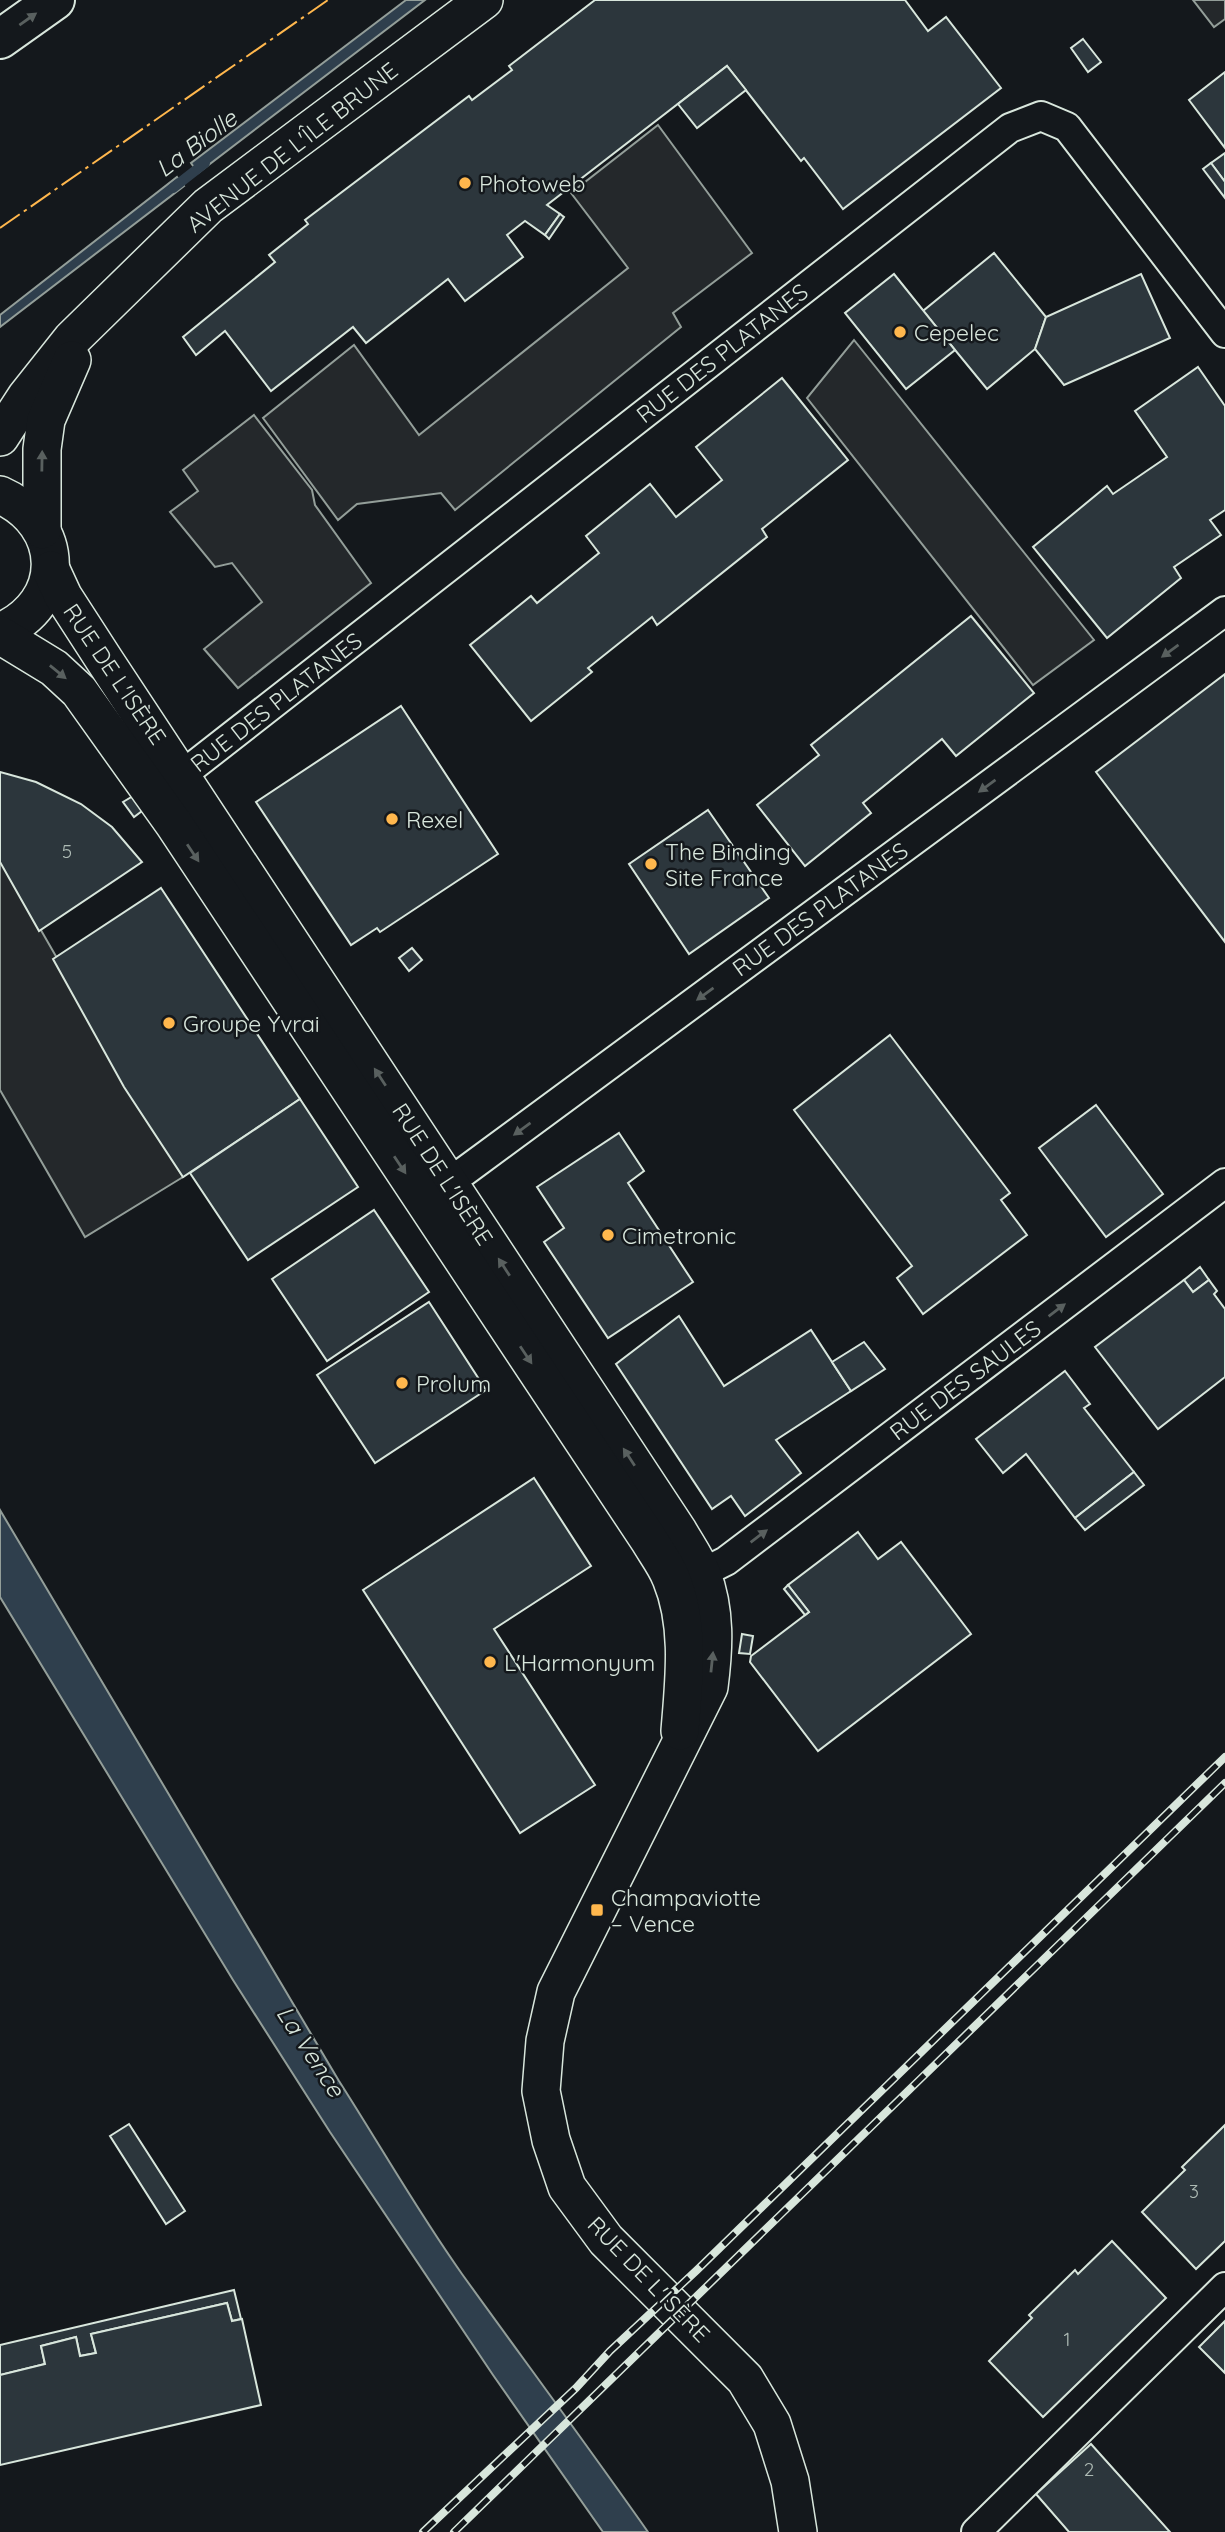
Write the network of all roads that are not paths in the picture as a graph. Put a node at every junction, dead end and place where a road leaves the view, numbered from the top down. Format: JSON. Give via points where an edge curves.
{"nodes":[{"id":1,"x":55,"y":0,"type":"edge"},
{"id":2,"x":484,"y":0,"type":"edge"},
{"id":3,"x":0,"y":39,"type":"edge"},
{"id":4,"x":107,"y":303,"type":"junction"},
{"id":5,"x":1225,"y":333,"type":"edge"},
{"id":6,"x":0,"y":437,"type":"edge"},
{"id":7,"x":0,"y":495,"type":"edge"},
{"id":8,"x":43,"y":530,"type":"junction"},
{"id":9,"x":51,"y":570,"type":"junction"},
{"id":10,"x":1225,"y":611,"type":"edge"},
{"id":11,"x":0,"y":633,"type":"edge"},
{"id":12,"x":168,"y":785,"type":"junction"},
{"id":13,"x":448,"y":1181,"type":"junction"},
{"id":14,"x":1225,"y":1183,"type":"edge"},
{"id":15,"x":660,"y":1558,"type":"junction"},
{"id":16,"x":702,"y":1573,"type":"junction"},
{"id":17,"x":678,"y":1747,"type":"junction"},
{"id":18,"x":1225,"y":2287,"type":"edge"},
{"id":19,"x":798,"y":2532,"type":"edge"},
{"id":20,"x":976,"y":2532,"type":"edge"}],
"edges":[{"from":3,"to":1,"type":"highway","one_way":true},
{"from":2,"to":4,"type":"street","name":"AVENUE DE L'ÎLE BRUNE","via":[[208,206]]},
{"from":4,"to":6,"type":"street","name":"AVENUE DE L'ÎLE BRUNE","via":[[72,339]]},
{"from":8,"to":4,"type":"street","name":"AVENUE DE L'ÎLE BRUNE","one_way":true,"via":[[46,419],[72,359]]},
{"from":5,"to":12,"type":"street","name":"RUE DES PLATANES","via":[[1067,127],[1041,116],[1010,128]]},
{"from":7,"to":8,"type":"street","via":[[31,514]]},
{"from":8,"to":9,"type":"street","name":"AVENUE DE L'ÎLE BRUNE"},
{"from":9,"to":11,"type":"street","via":[[34,610]]},
{"from":9,"to":12,"type":"street","name":"RUE DE L'ISÈRE"},
{"from":10,"to":13,"type":"street","name":"RUE DES PLATANES","one_way":true},
{"from":11,"to":12,"type":"street","name":"RUE DE L'ISÈRE","one_way":true,"via":[[54,668]]},
{"from":13,"to":12,"type":"street","name":"RUE DE L'ISÈRE","one_way":true},
{"from":12,"to":15,"type":"street","name":"RUE DE L'ISÈRE","one_way":true},
{"from":16,"to":13,"type":"street","name":"RUE DE L'ISÈRE","one_way":true},
{"from":16,"to":14,"type":"street","name":"RUE DES SAULES","one_way":true,"via":[[736,1553]]},
{"from":15,"to":16,"type":"street"},
{"from":15,"to":17,"type":"street","name":"RUE DE L'ISÈRE","via":[[682,1616],[685,1671]]},
{"from":17,"to":16,"type":"street","name":"RUE DE L'ISÈRE","one_way":true,"via":[[709,1687],[712,1608]]},
{"from":17,"to":19,"type":"street","name":"RUE DE L'ISÈRE","via":[[556,1992],[545,2041],[541,2091],[567,2187],[606,2240],[745,2379],[772,2424],[790,2481]]},
{"from":18,"to":20,"type":"street"}]}
